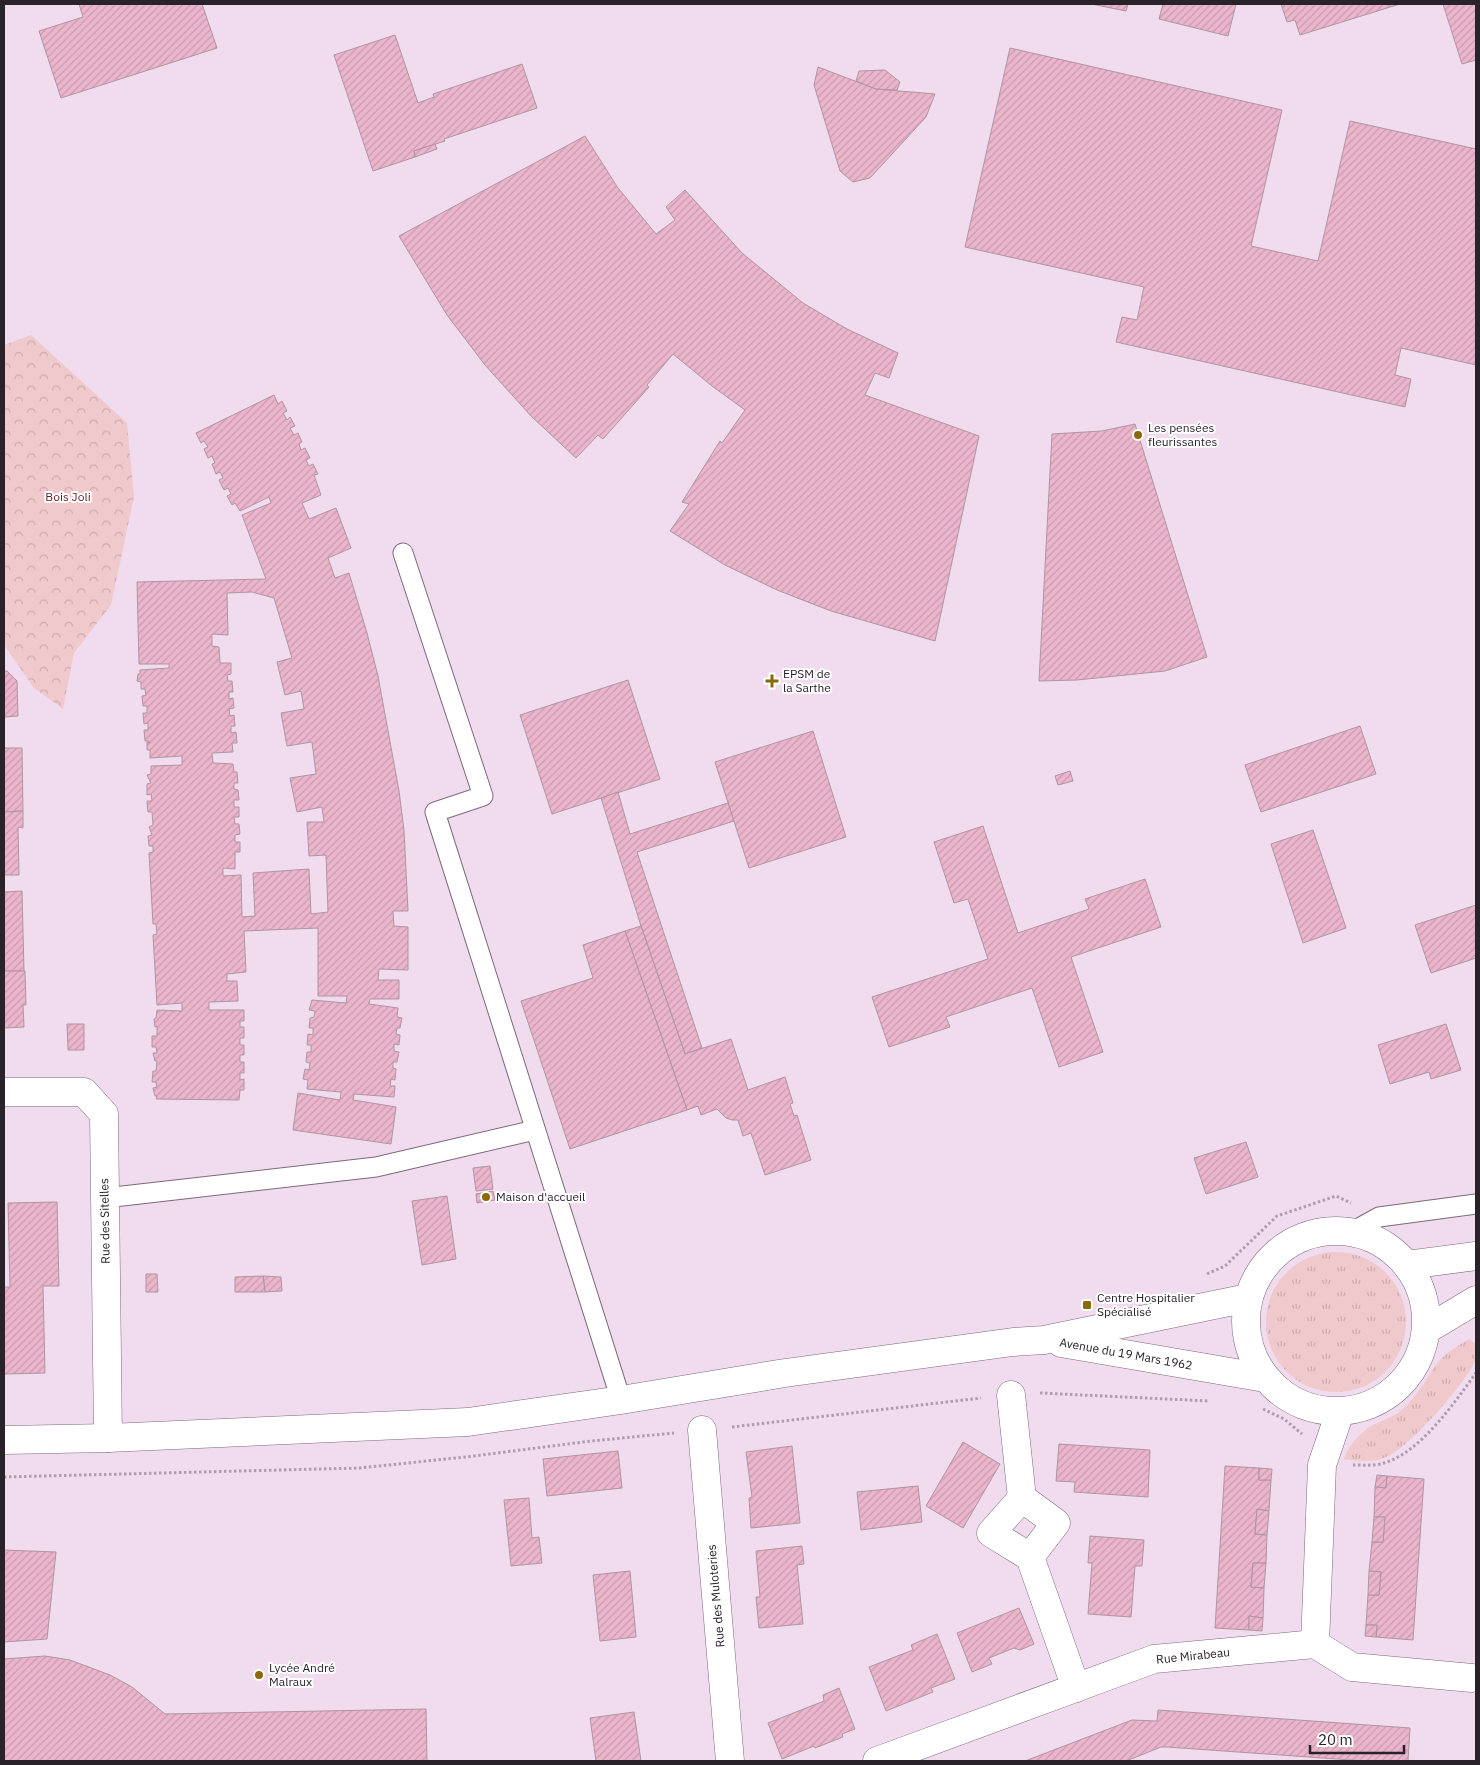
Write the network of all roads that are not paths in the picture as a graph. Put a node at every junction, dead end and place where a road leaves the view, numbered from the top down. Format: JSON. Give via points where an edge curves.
{"nodes":[{"id":1,"x":403,"y":553,"type":"dead end"},
{"id":2,"x":4,"y":1092,"type":"edge"},
{"id":3,"x":535,"y":1130,"type":"junction"},
{"id":4,"x":105,"y":1198,"type":"junction"},
{"id":5,"x":1476,"y":1204,"type":"edge"},
{"id":6,"x":1352,"y":1232,"type":"junction"},
{"id":7,"x":1476,"y":1256,"type":"edge"},
{"id":8,"x":1407,"y":1265,"type":"junction"},
{"id":9,"x":1248,"y":1298,"type":"junction"},
{"id":10,"x":1476,"y":1300,"type":"edge"},
{"id":11,"x":1426,"y":1330,"type":"junction"},
{"id":12,"x":1044,"y":1340,"type":"junction"},
{"id":13,"x":1265,"y":1378,"type":"junction"},
{"id":14,"x":1012,"y":1395,"type":"dead end"},
{"id":15,"x":620,"y":1400,"type":"junction"},
{"id":16,"x":1340,"y":1412,"type":"junction"},
{"id":17,"x":702,"y":1430,"type":"dead end"},
{"id":18,"x":108,"y":1438,"type":"junction"},
{"id":19,"x":4,"y":1440,"type":"edge"},
{"id":20,"x":1022,"y":1498,"type":"junction"},
{"id":21,"x":1030,"y":1557,"type":"junction"},
{"id":22,"x":1315,"y":1644,"type":"junction"},
{"id":23,"x":1475,"y":1680,"type":"edge"},
{"id":24,"x":1076,"y":1688,"type":"junction"},
{"id":25,"x":730,"y":1761,"type":"edge"},
{"id":26,"x":876,"y":1761,"type":"edge"}],
"edges":[{"from":1,"to":3,"type":"lane","via":[[484,796],[435,812]]},
{"from":2,"to":4,"type":"street","name":"Rue des Sitelles","via":[[84,1092],[104,1114]]},
{"from":3,"to":4,"type":"lane","via":[[376,1167]]},
{"from":3,"to":15,"type":"lane"},
{"from":4,"to":18,"type":"street","name":"Rue des Sitelles"},
{"from":5,"to":6,"type":"lane","via":[[1380,1217]]},
{"from":6,"to":8,"type":"street","via":[[1384,1244]]},
{"from":6,"to":9,"type":"street","via":[[1321,1232],[1293,1241],[1268,1261]]},
{"from":7,"to":8,"type":"street"},
{"from":8,"to":11,"type":"street","via":[[1424,1304]]},
{"from":9,"to":12,"type":"street","name":"Avenue du 19 Mars 1962"},
{"from":9,"to":13,"type":"street","via":[[1245,1317],[1247,1341]]},
{"from":10,"to":11,"type":"street"},
{"from":11,"to":16,"type":"street","via":[[1414,1367],[1394,1391],[1371,1405]]},
{"from":12,"to":13,"type":"street","name":"Avenue du 19 Mars 1962"},
{"from":12,"to":15,"type":"street","via":[[785,1373]]},
{"from":13,"to":16,"type":"street","via":[[1289,1399],[1304,1406]]},
{"from":14,"to":20,"type":"street"},
{"from":15,"to":18,"type":"street","via":[[468,1422]]},
{"from":16,"to":22,"type":"street","via":[[1322,1465]]},
{"from":17,"to":25,"type":"street","name":"Rue des Muloteries"},
{"from":18,"to":19,"type":"street"},
{"from":20,"to":21,"type":"street","via":[[1056,1523]]},
{"from":20,"to":21,"type":"street","via":[[991,1533]]},
{"from":21,"to":24,"type":"street"},
{"from":22,"to":23,"type":"street","via":[[1352,1667]]},
{"from":22,"to":24,"type":"street","name":"Rue Mirabeau","via":[[1154,1659]]},
{"from":24,"to":26,"type":"street","name":"Rue Mirabeau"}]}
